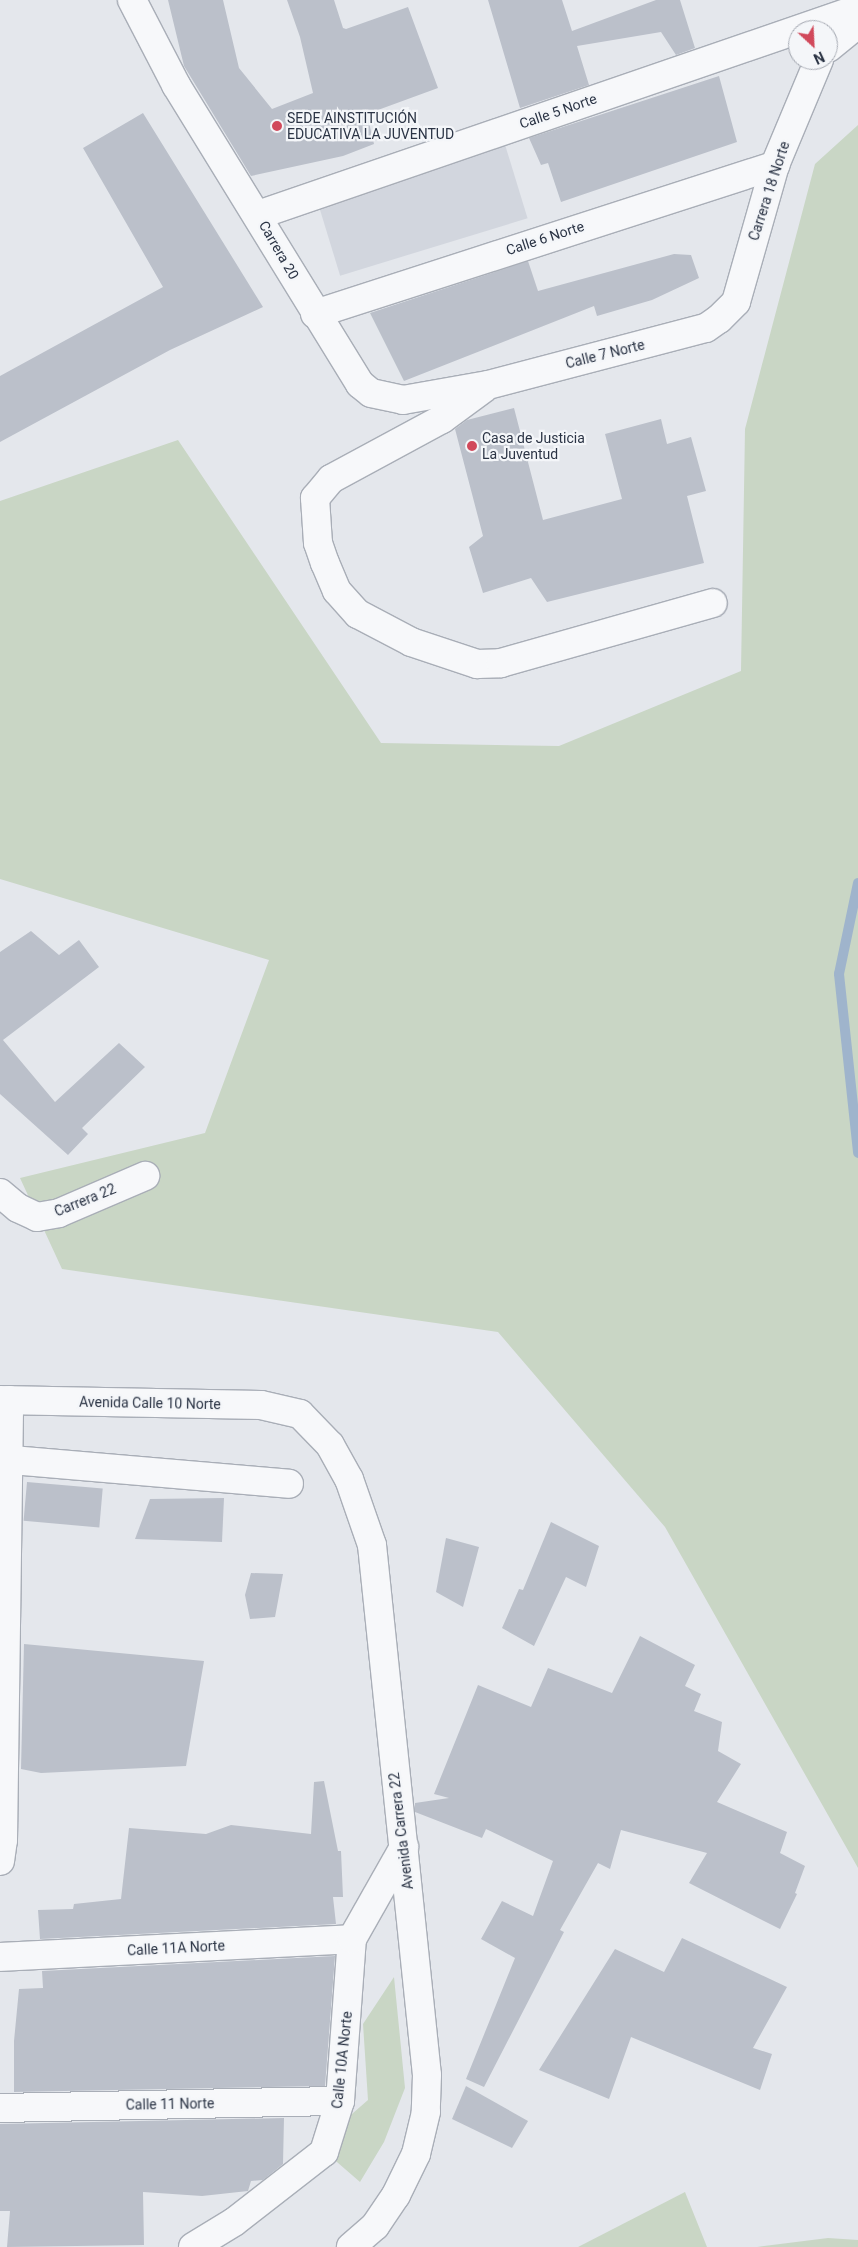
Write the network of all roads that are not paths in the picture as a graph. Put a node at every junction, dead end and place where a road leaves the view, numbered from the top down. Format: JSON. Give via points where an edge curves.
{"nodes":[{"id":1,"x":132,"y":0,"type":"edge"},
{"id":2,"x":858,"y":9,"type":"edge"},
{"id":3,"x":858,"y":24,"type":"edge"},
{"id":4,"x":838,"y":40,"type":"edge"},
{"id":5,"x":815,"y":70,"type":"edge"},
{"id":6,"x":775,"y":165,"type":"junction"},
{"id":7,"x":258,"y":215,"type":"junction"},
{"id":8,"x":316,"y":314,"type":"junction"},
{"id":9,"x":719,"y":319,"type":"joint"},
{"id":10,"x":488,"y":385,"type":"junction"},
{"id":11,"x":714,"y":603,"type":"dead end"},
{"id":12,"x":145,"y":1176,"type":"dead end"},
{"id":13,"x":0,"y":1193,"type":"edge"},
{"id":14,"x":5,"y":1400,"type":"edge"},
{"id":15,"x":300,"y":1414,"type":"joint"},
{"id":16,"x":5,"y":1460,"type":"edge"},
{"id":17,"x":289,"y":1484,"type":"dead end"},
{"id":18,"x":2,"y":1628,"type":"edge"},
{"id":19,"x":1,"y":1802,"type":"edge"},
{"id":20,"x":404,"y":1847,"type":"junction"},
{"id":21,"x":0,"y":1861,"type":"edge"},
{"id":22,"x":352,"y":1939,"type":"junction"},
{"id":23,"x":0,"y":1957,"type":"edge"},
{"id":24,"x":340,"y":2101,"type":"junction"},
{"id":25,"x":0,"y":2108,"type":"edge"},
{"id":26,"x":193,"y":2247,"type":"edge"},
{"id":27,"x":351,"y":2247,"type":"edge"}],
"edges":[{"from":1,"to":7,"type":"street","name":"Carrera 20","via":[[176,85]]},
{"from":2,"to":7,"type":"street","name":"Calle 5 Norte"},
{"from":3,"to":4,"type":"street"},
{"from":5,"to":6,"type":"street","name":"Carrera 18 Norte"},
{"from":6,"to":8,"type":"street","name":"Calle 6 Norte"},
{"from":6,"to":9,"type":"street","name":"Carrera 18 Norte","via":[[736,302]]},
{"from":7,"to":8,"type":"street","name":"Carrera 20"},
{"from":8,"to":10,"type":"street","name":"Carrera 20","via":[[360,384],[371,393],[403,400]]},
{"from":9,"to":10,"type":"street","name":"Calle 7 Norte","via":[[706,328]]},
{"from":10,"to":11,"type":"street","via":[[442,419],[331,479],[315,498],[318,543],[325,563],[337,591],[358,614],[411,642],[477,664],[501,663]]},
{"from":12,"to":13,"type":"street","name":"Carrera 22","via":[[59,1213],[37,1216],[18,1208]]},
{"from":14,"to":15,"type":"street","name":"Avenida Calle 10 Norte","via":[[261,1405]]},
{"from":14,"to":16,"type":"street"},
{"from":15,"to":20,"type":"street","name":"Avenida Carrera 22","via":[[330,1445],[349,1478],[372,1545]]},
{"from":16,"to":17,"type":"street"},
{"from":16,"to":18,"type":"street"},
{"from":18,"to":19,"type":"street"},
{"from":19,"to":21,"type":"street","via":[[3,1840]]},
{"from":20,"to":22,"type":"street","name":"Calle 10A Norte"},
{"from":20,"to":27,"type":"street","name":"Avenida Carrera 22","via":[[426,2075],[426,2112],[416,2154],[396,2195],[375,2226]]},
{"from":22,"to":23,"type":"street","name":"Calle 11A Norte"},
{"from":22,"to":24,"type":"street","name":"Calle 10A Norte"},
{"from":24,"to":25,"type":"street","name":"Calle 11 Norte"},
{"from":24,"to":26,"type":"street","name":"Calle 10A Norte","via":[[324,2152],[234,2222]]}]}
